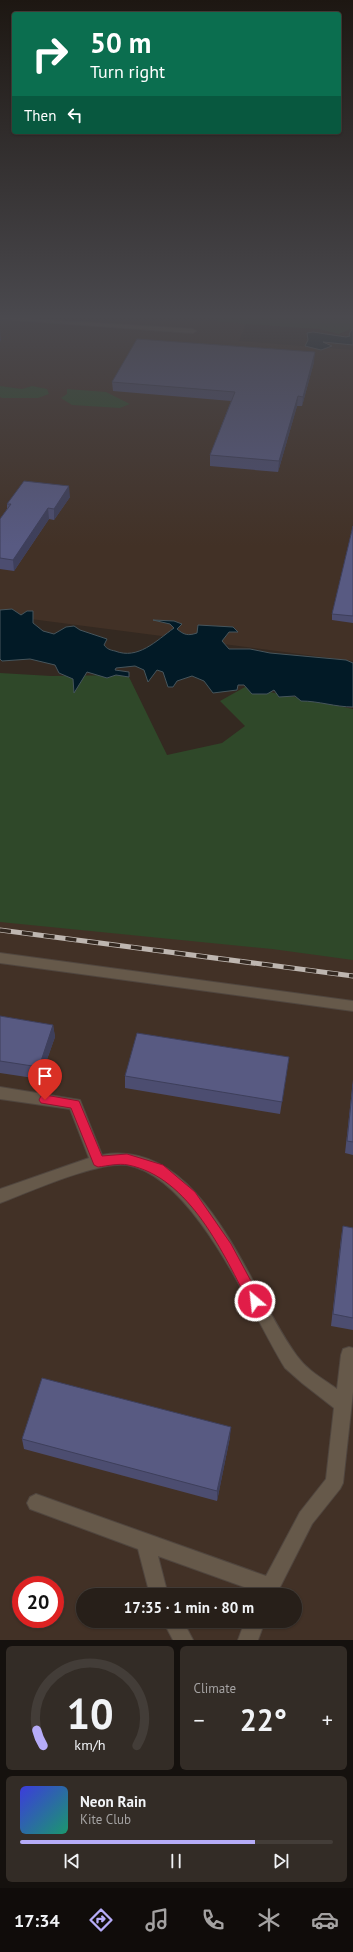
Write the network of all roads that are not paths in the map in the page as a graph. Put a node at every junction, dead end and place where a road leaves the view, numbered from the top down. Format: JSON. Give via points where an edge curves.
{"nodes":[{"id":1,"x":0,"y":958,"type":"edge"},
{"id":2,"x":353,"y":1006,"type":"edge"},
{"id":3,"x":0,"y":1093,"type":"edge"},
{"id":4,"x":98,"y":1162,"type":"junction"},
{"id":5,"x":0,"y":1196,"type":"edge"},
{"id":6,"x":349,"y":1355,"type":"dead end"},
{"id":7,"x":343,"y":1404,"type":"junction"},
{"id":8,"x":36,"y":1503,"type":"dead end"},
{"id":9,"x":144,"y":1542,"type":"junction"},
{"id":10,"x":157,"y":1588,"type":"edge"},
{"id":11,"x":259,"y":1588,"type":"edge"},
{"id":12,"x":269,"y":1588,"type":"edge"},
{"id":13,"x":177,"y":1628,"type":"edge"},
{"id":14,"x":252,"y":1628,"type":"edge"},
{"id":15,"x":184,"y":1640,"type":"edge"},
{"id":16,"x":248,"y":1640,"type":"edge"}],
"edges":[{"from":1,"to":2,"type":"street"},
{"from":3,"to":4,"type":"street","via":[[75,1104]]},
{"from":4,"to":5,"type":"street"},
{"from":4,"to":7,"type":"street","via":[[127,1159],[159,1169],[191,1196],[227,1248],[292,1364]]},
{"from":6,"to":7,"type":"street"},
{"from":7,"to":12,"type":"street","via":[[334,1483],[306,1518]]},
{"from":8,"to":9,"type":"street"},
{"from":9,"to":10,"type":"street"},
{"from":9,"to":11,"type":"street"},
{"from":13,"to":15,"type":"street"},
{"from":14,"to":16,"type":"street"}]}
